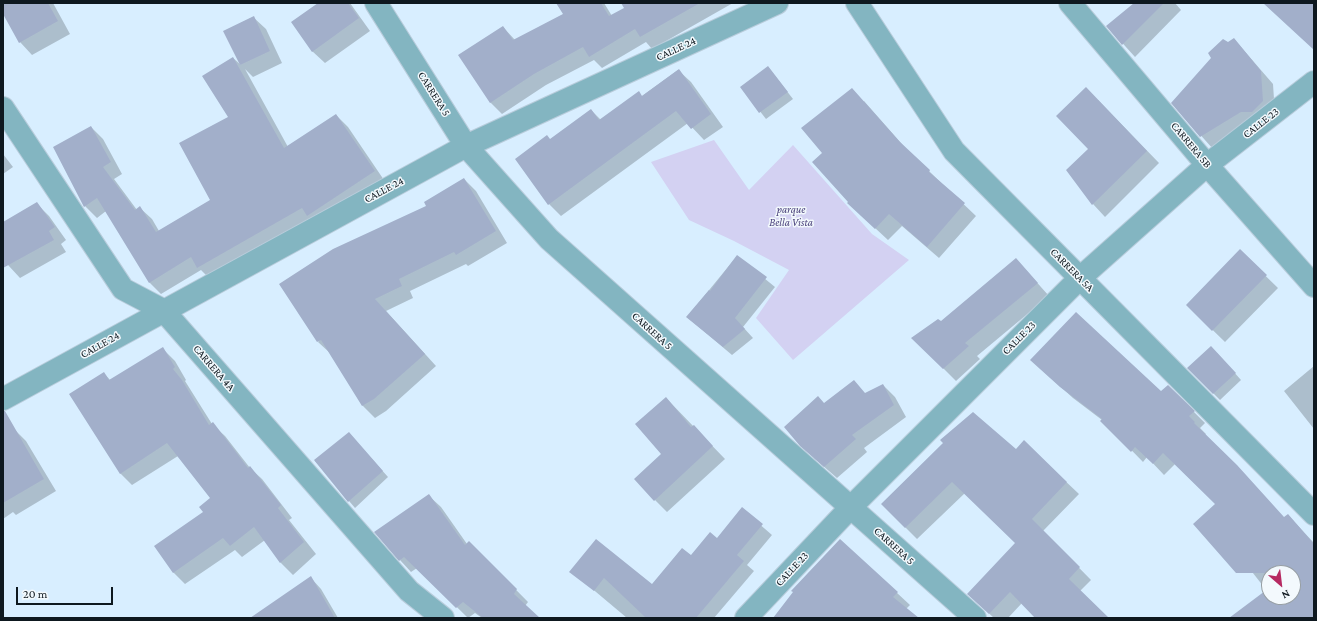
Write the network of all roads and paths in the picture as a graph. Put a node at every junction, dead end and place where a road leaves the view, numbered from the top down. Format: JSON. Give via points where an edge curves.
{"nodes":[{"id":1,"x":376,"y":3,"type":"edge"},
{"id":2,"x":777,"y":3,"type":"edge"},
{"id":3,"x":857,"y":3,"type":"edge"},
{"id":4,"x":1070,"y":3,"type":"edge"},
{"id":5,"x":1314,"y":82,"type":"edge"},
{"id":6,"x":3,"y":108,"type":"edge"},
{"id":7,"x":466,"y":146,"type":"junction"},
{"id":8,"x":1207,"y":165,"type":"junction"},
{"id":9,"x":1080,"y":278,"type":"junction"},
{"id":10,"x":1314,"y":286,"type":"edge"},
{"id":11,"x":163,"y":310,"type":"junction"},
{"id":12,"x":3,"y":399,"type":"edge"},
{"id":13,"x":851,"y":507,"type":"junction"},
{"id":14,"x":1314,"y":514,"type":"edge"},
{"id":15,"x":443,"y":618,"type":"edge"},
{"id":16,"x":746,"y":618,"type":"edge"},
{"id":17,"x":975,"y":618,"type":"edge"}],
"edges":[{"from":1,"to":7,"type":"street","name":"CARRERA 5"},
{"from":2,"to":7,"type":"street","name":"CALLE 24"},
{"from":3,"to":9,"type":"street","name":"CARRERA 5A","via":[[954,151]]},
{"from":4,"to":8,"type":"street","name":"CARRERA 5B"},
{"from":5,"to":8,"type":"street","name":"CALLE 23"},
{"from":6,"to":11,"type":"street","name":"CARRERA 4A","via":[[123,289]]},
{"from":7,"to":11,"type":"street","name":"CALLE 24"},
{"from":7,"to":13,"type":"street","name":"CARRERA 5","via":[[549,239]]},
{"from":8,"to":9,"type":"street","name":"CALLE 23"},
{"from":8,"to":10,"type":"street","name":"CARRERA 5B"},
{"from":9,"to":13,"type":"street","name":"CALLE 23"},
{"from":9,"to":14,"type":"street","name":"CARRERA 5A"},
{"from":11,"to":12,"type":"street","name":"CALLE 24"},
{"from":11,"to":15,"type":"street","name":"CARRERA 4A","via":[[409,591]]},
{"from":13,"to":16,"type":"street","name":"CALLE 23"},
{"from":13,"to":17,"type":"street","name":"CARRERA 5"}]}
